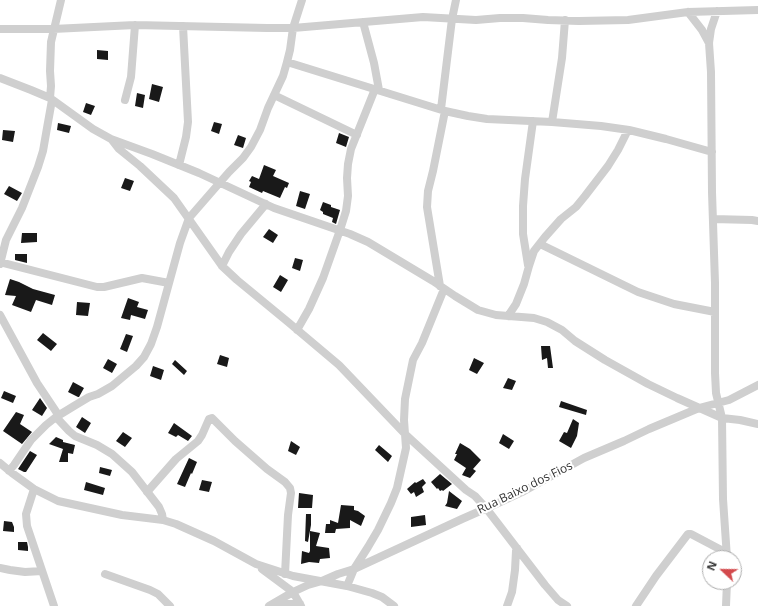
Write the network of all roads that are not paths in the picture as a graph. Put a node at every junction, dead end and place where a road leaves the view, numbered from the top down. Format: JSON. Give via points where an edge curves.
{"nodes":[{"id":1,"x":61,"y":0,"type":"edge"},
{"id":2,"x":302,"y":0,"type":"edge"},
{"id":3,"x":456,"y":0,"type":"edge"},
{"id":4,"x":758,"y":10,"type":"edge"},
{"id":5,"x":717,"y":11,"type":"junction"},
{"id":6,"x":688,"y":12,"type":"junction"},
{"id":7,"x":452,"y":19,"type":"junction"},
{"id":8,"x":565,"y":20,"type":"junction"},
{"id":9,"x":363,"y":22,"type":"junction"},
{"id":10,"x":135,"y":25,"type":"junction"},
{"id":11,"x":183,"y":26,"type":"junction"},
{"id":12,"x":293,"y":28,"type":"junction"},
{"id":13,"x":0,"y":29,"type":"edge"},
{"id":14,"x":53,"y":29,"type":"junction"},
{"id":15,"x":709,"y":43,"type":"junction"},
{"id":16,"x":287,"y":62,"type":"junction"},
{"id":17,"x":0,"y":78,"type":"edge"},
{"id":18,"x":377,"y":90,"type":"junction"},
{"id":19,"x":274,"y":95,"type":"junction"},
{"id":20,"x":51,"y":99,"type":"junction"},
{"id":21,"x":125,"y":100,"type":"dead end"},
{"id":22,"x":443,"y":110,"type":"junction"},
{"id":23,"x":533,"y":121,"type":"junction"},
{"id":24,"x":552,"y":122,"type":"junction"},
{"id":25,"x":628,"y":130,"type":"junction"},
{"id":26,"x":357,"y":135,"type":"junction"},
{"id":27,"x":111,"y":140,"type":"junction"},
{"id":28,"x":712,"y":152,"type":"junction"},
{"id":29,"x":179,"y":165,"type":"junction"},
{"id":30,"x":220,"y":182,"type":"junction"},
{"id":31,"x":266,"y":204,"type":"junction"},
{"id":32,"x":189,"y":218,"type":"junction"},
{"id":33,"x":713,"y":219,"type":"junction"},
{"id":34,"x":758,"y":221,"type":"edge"},
{"id":35,"x":340,"y":230,"type":"junction"},
{"id":36,"x":540,"y":244,"type":"junction"},
{"id":37,"x":1,"y":259,"type":"edge"},
{"id":38,"x":222,"y":266,"type":"junction"},
{"id":39,"x":529,"y":266,"type":"junction"},
{"id":40,"x":169,"y":283,"type":"junction"},
{"id":41,"x":442,"y":287,"type":"junction"},
{"id":42,"x":715,"y":312,"type":"junction"},
{"id":43,"x":0,"y":315,"type":"edge"},
{"id":44,"x":508,"y":316,"type":"junction"},
{"id":45,"x":297,"y":330,"type":"junction"},
{"id":46,"x":758,"y":386,"type":"edge"},
{"id":47,"x":718,"y":403,"type":"junction"},
{"id":48,"x":699,"y":408,"type":"junction"},
{"id":49,"x":57,"y":416,"type":"junction"},
{"id":50,"x":722,"y":418,"type":"junction"},
{"id":51,"x":758,"y":424,"type":"edge"},
{"id":52,"x":406,"y":436,"type":"junction"},
{"id":53,"x":0,"y":463,"type":"edge"},
{"id":54,"x":9,"y":471,"type":"junction"},
{"id":55,"x":34,"y":489,"type":"junction"},
{"id":56,"x":147,"y":492,"type":"junction"},
{"id":57,"x":486,"y":508,"type":"junction"},
{"id":58,"x":163,"y":520,"type":"junction"},
{"id":59,"x":517,"y":548,"type":"junction"},
{"id":60,"x":718,"y":550,"type":"edge"},
{"id":61,"x":727,"y":550,"type":"edge"},
{"id":62,"x":256,"y":564,"type":"junction"},
{"id":63,"x":0,"y":568,"type":"edge"},
{"id":64,"x":354,"y":569,"type":"junction"},
{"id":65,"x":42,"y":571,"type":"junction"},
{"id":66,"x":105,"y":574,"type":"dead end"},
{"id":67,"x":286,"y":574,"type":"junction"},
{"id":68,"x":322,"y":581,"type":"junction"},
{"id":69,"x":346,"y":586,"type":"junction"},
{"id":70,"x":727,"y":590,"type":"edge"},
{"id":71,"x":293,"y":592,"type":"junction"},
{"id":72,"x":278,"y":602,"type":"junction"},
{"id":73,"x":300,"y":605,"type":"edge"},
{"id":74,"x":54,"y":606,"type":"edge"},
{"id":75,"x":170,"y":606,"type":"edge"},
{"id":76,"x":269,"y":606,"type":"edge"},
{"id":77,"x":394,"y":606,"type":"edge"},
{"id":78,"x":507,"y":606,"type":"edge"},
{"id":79,"x":567,"y":606,"type":"edge"},
{"id":80,"x":636,"y":606,"type":"edge"},
{"id":81,"x":726,"y":606,"type":"edge"}],
"edges":[{"from":1,"to":14,"type":"street"},
{"from":2,"to":12,"type":"street"},
{"from":3,"to":7,"type":"street"},
{"from":4,"to":5,"type":"street"},
{"from":5,"to":6,"type":"street"},
{"from":5,"to":15,"type":"street"},
{"from":6,"to":8,"type":"street","via":[[628,20]]},
{"from":6,"to":15,"type":"street"},
{"from":7,"to":8,"type":"street"},
{"from":7,"to":9,"type":"street","via":[[423,17]]},
{"from":7,"to":22,"type":"street"},
{"from":8,"to":24,"type":"street"},
{"from":9,"to":12,"type":"street"},
{"from":9,"to":18,"type":"street","via":[[374,63]]},
{"from":10,"to":11,"type":"street"},
{"from":10,"to":14,"type":"street"},
{"from":10,"to":21,"type":"street"},
{"from":11,"to":12,"type":"street"},
{"from":11,"to":29,"type":"street","via":[[188,122]]},
{"from":12,"to":16,"type":"street"},
{"from":13,"to":14,"type":"street"},
{"from":14,"to":20,"type":"street"},
{"from":15,"to":28,"type":"street"},
{"from":16,"to":18,"type":"street"},
{"from":16,"to":19,"type":"street"},
{"from":17,"to":20,"type":"street"},
{"from":18,"to":22,"type":"street"},
{"from":18,"to":26,"type":"street"},
{"from":19,"to":26,"type":"street"},
{"from":19,"to":30,"type":"street","via":[[251,147]]},
{"from":20,"to":27,"type":"street"},
{"from":20,"to":37,"type":"street","via":[[48,128],[38,167],[8,235]]},
{"from":22,"to":23,"type":"street","via":[[487,119]]},
{"from":22,"to":41,"type":"street","via":[[427,206]]},
{"from":23,"to":24,"type":"street"},
{"from":23,"to":39,"type":"street","via":[[523,206]]},
{"from":24,"to":25,"type":"street"},
{"from":25,"to":28,"type":"street"},
{"from":25,"to":36,"type":"street","via":[[608,166],[585,196]]},
{"from":26,"to":35,"type":"street","via":[[348,164],[348,196]]},
{"from":27,"to":29,"type":"street"},
{"from":27,"to":32,"type":"street","via":[[174,198]]},
{"from":28,"to":33,"type":"street"},
{"from":29,"to":30,"type":"street"},
{"from":30,"to":31,"type":"street"},
{"from":30,"to":32,"type":"street"},
{"from":31,"to":35,"type":"street"},
{"from":31,"to":38,"type":"street","via":[[241,234]]},
{"from":32,"to":38,"type":"street"},
{"from":32,"to":40,"type":"street"},
{"from":33,"to":34,"type":"street"},
{"from":33,"to":42,"type":"street"},
{"from":35,"to":41,"type":"street","via":[[368,242]]},
{"from":35,"to":45,"type":"street","via":[[323,278]]},
{"from":36,"to":39,"type":"street","via":[[534,251]]},
{"from":36,"to":42,"type":"street","via":[[638,292],[674,304]]},
{"from":37,"to":40,"type":"street","via":[[97,287],[142,278]]},
{"from":38,"to":45,"type":"street"},
{"from":39,"to":44,"type":"street","via":[[516,304]]},
{"from":40,"to":49,"type":"street","via":[[157,328],[144,357],[112,386]]},
{"from":41,"to":44,"type":"street","via":[[478,310],[496,316]]},
{"from":41,"to":52,"type":"street","via":[[413,360],[405,400]]},
{"from":42,"to":47,"type":"street","via":[[715,373]]},
{"from":43,"to":49,"type":"street"},
{"from":44,"to":48,"type":"street","via":[[547,322],[642,381]]},
{"from":45,"to":52,"type":"street","via":[[339,365]]},
{"from":46,"to":47,"type":"street","name":"Rua Baixo dos Fios"},
{"from":47,"to":48,"type":"street","name":"Rua Baixo dos Fios"},
{"from":47,"to":50,"type":"street"},
{"from":48,"to":50,"type":"street"},
{"from":48,"to":57,"type":"street","name":"Rua Baixo dos Fios","via":[[584,458],[524,491]]},
{"from":49,"to":54,"type":"street","via":[[30,440]]},
{"from":49,"to":56,"type":"street","via":[[75,436],[112,454],[132,472]]},
{"from":50,"to":51,"type":"street"},
{"from":50,"to":61,"type":"street"},
{"from":52,"to":57,"type":"street"},
{"from":52,"to":64,"type":"street","via":[[403,464],[391,503]]},
{"from":53,"to":54,"type":"street"},
{"from":54,"to":55,"type":"street"},
{"from":55,"to":58,"type":"street","via":[[58,501],[122,515]]},
{"from":55,"to":65,"type":"street","via":[[26,521]]},
{"from":56,"to":58,"type":"street","via":[[159,507]]},
{"from":56,"to":67,"type":"street","via":[[176,459],[198,441],[212,418],[290,488]]},
{"from":57,"to":59,"type":"street"},
{"from":57,"to":64,"type":"street","name":"Rua Baixo dos Fios"},
{"from":58,"to":62,"type":"street","via":[[191,530]]},
{"from":59,"to":78,"type":"street","via":[[512,592]]},
{"from":59,"to":79,"type":"street","via":[[558,600]]},
{"from":60,"to":80,"type":"street","via":[[688,534]]},
{"from":62,"to":67,"type":"street"},
{"from":62,"to":71,"type":"street"},
{"from":63,"to":65,"type":"street","via":[[25,572]]},
{"from":64,"to":68,"type":"street","name":"Rua Baixo dos Fios"},
{"from":64,"to":69,"type":"street"},
{"from":65,"to":74,"type":"street"},
{"from":66,"to":75,"type":"street","via":[[150,590]]},
{"from":67,"to":68,"type":"street"},
{"from":68,"to":69,"type":"street"},
{"from":68,"to":71,"type":"street","name":"Rua Baixo dos Fios"},
{"from":69,"to":77,"type":"street","via":[[378,595]]},
{"from":70,"to":81,"type":"street"},
{"from":71,"to":72,"type":"street","name":"Rua Baixo dos Fios"},
{"from":71,"to":73,"type":"street"},
{"from":72,"to":73,"type":"street"},
{"from":72,"to":76,"type":"street"}]}
